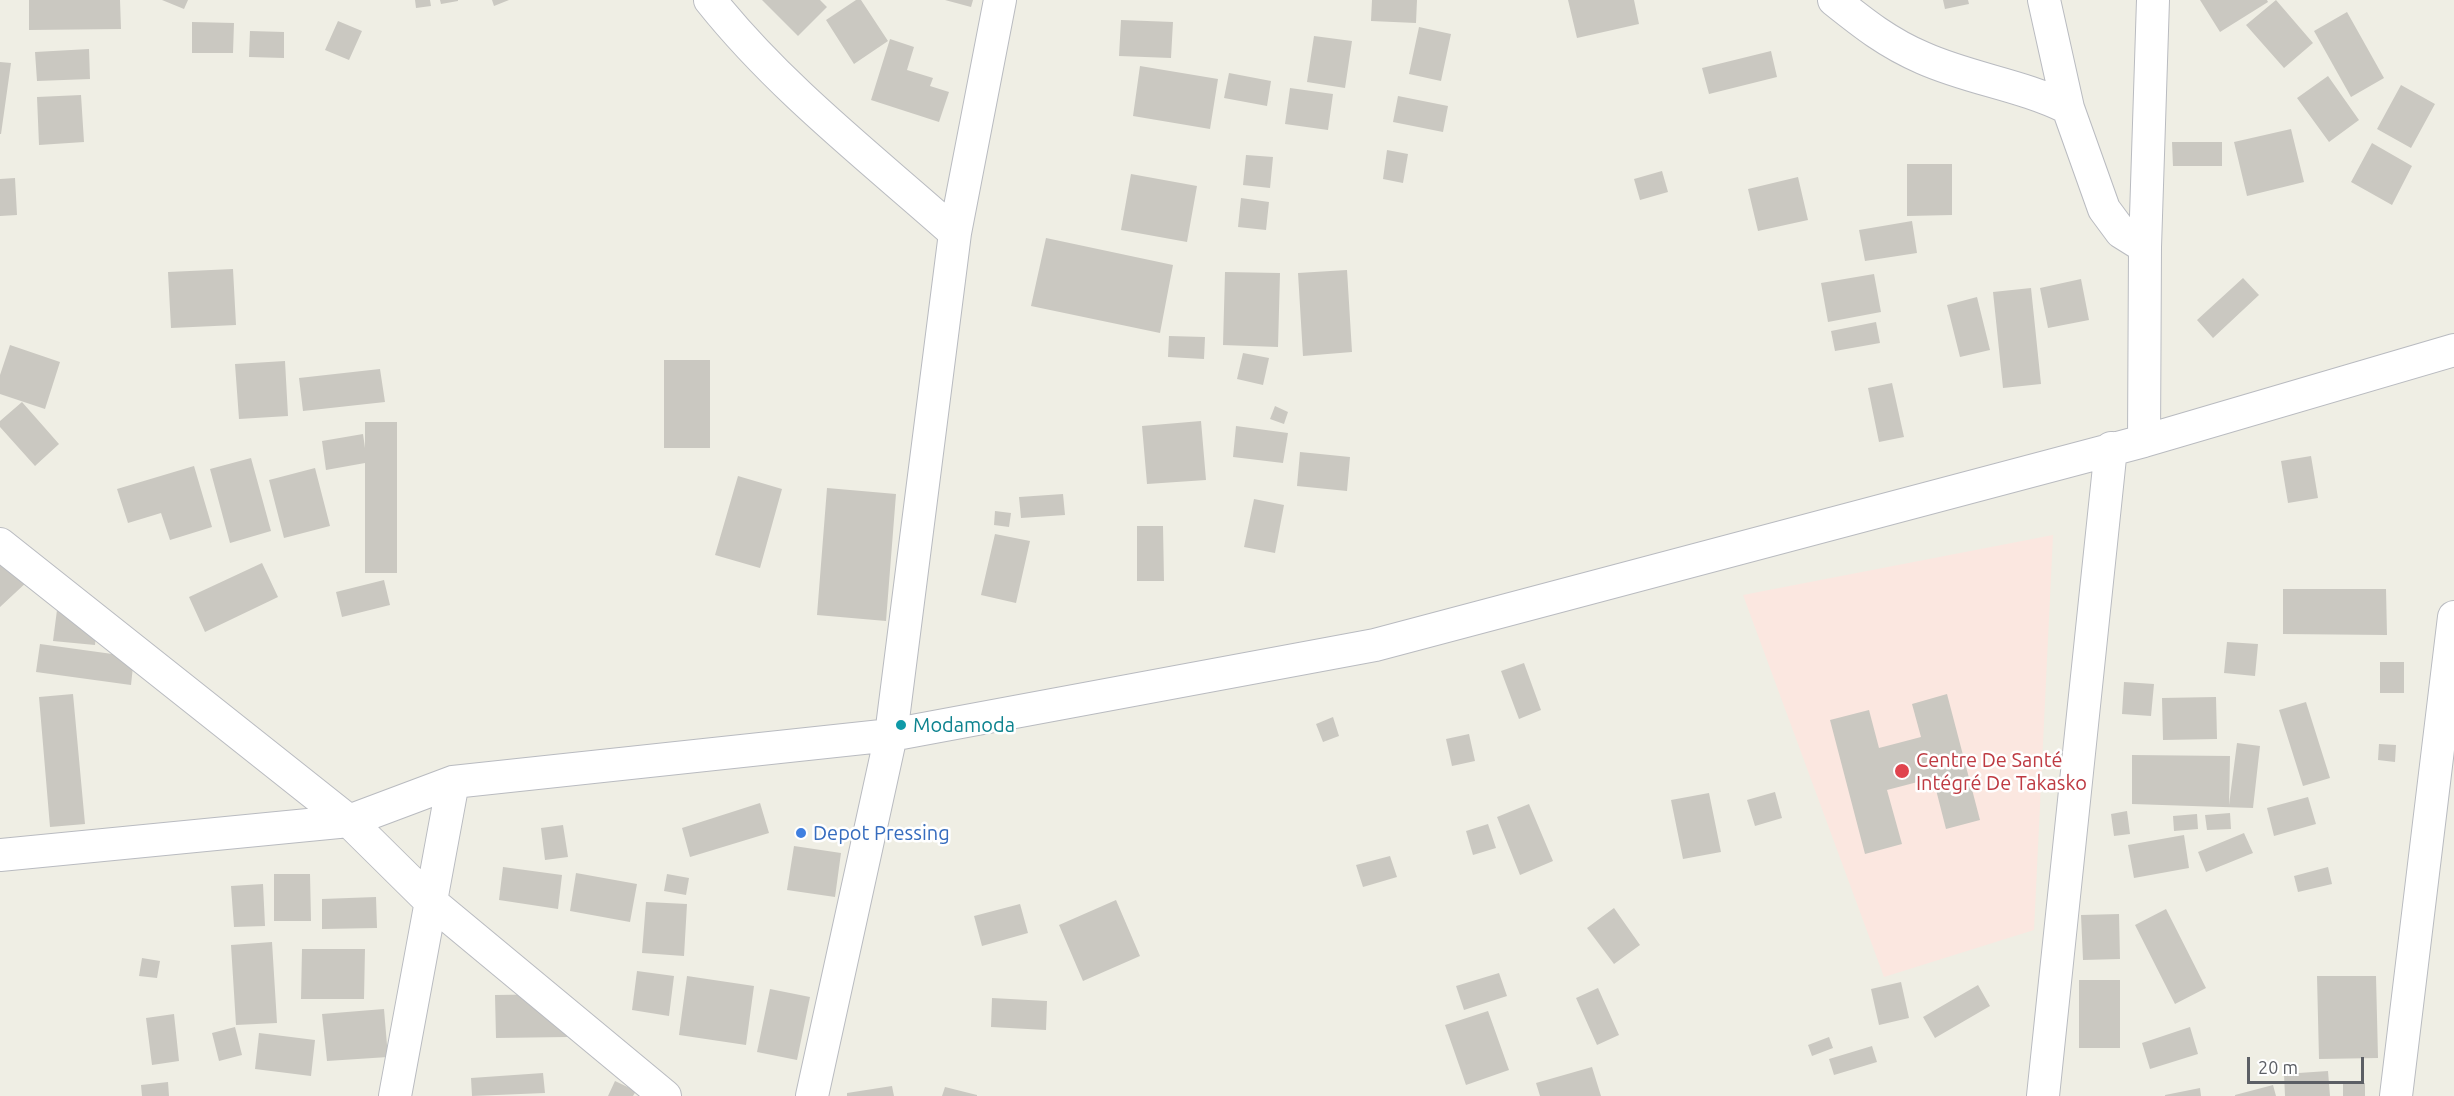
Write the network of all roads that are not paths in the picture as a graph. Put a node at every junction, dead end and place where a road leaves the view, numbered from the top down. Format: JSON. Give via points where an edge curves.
{"nodes":[{"id":1,"x":710,"y":0,"type":"edge"},
{"id":2,"x":1000,"y":0,"type":"edge"},
{"id":3,"x":1834,"y":0,"type":"edge"},
{"id":4,"x":2044,"y":0,"type":"edge"},
{"id":5,"x":2153,"y":0,"type":"edge"},
{"id":6,"x":2068,"y":108,"type":"junction"},
{"id":7,"x":956,"y":233,"type":"junction"},
{"id":8,"x":2145,"y":247,"type":"junction"},
{"id":9,"x":2454,"y":350,"type":"edge"},
{"id":10,"x":2144,"y":441,"type":"junction"},
{"id":11,"x":2111,"y":448,"type":"junction"},
{"id":12,"x":0,"y":544,"type":"edge"},
{"id":13,"x":2454,"y":617,"type":"edge"},
{"id":14,"x":891,"y":735,"type":"junction"},
{"id":15,"x":453,"y":782,"type":"junction"},
{"id":16,"x":349,"y":821,"type":"junction"},
{"id":17,"x":0,"y":855,"type":"edge"},
{"id":18,"x":430,"y":901,"type":"junction"},
{"id":19,"x":395,"y":1096,"type":"edge"},
{"id":20,"x":665,"y":1096,"type":"edge"},
{"id":21,"x":812,"y":1096,"type":"edge"},
{"id":22,"x":2043,"y":1096,"type":"edge"},
{"id":23,"x":2396,"y":1096,"type":"edge"}],
"edges":[{"from":1,"to":7,"type":"street","via":[[784,80]]},
{"from":2,"to":7,"type":"street"},
{"from":3,"to":6,"type":"street","via":[[1878,36],[1925,59],[2042,95]]},
{"from":4,"to":6,"type":"street"},
{"from":5,"to":8,"type":"street"},
{"from":6,"to":8,"type":"street","via":[[2104,209],[2121,232]]},
{"from":7,"to":14,"type":"street"},
{"from":8,"to":10,"type":"street"},
{"from":9,"to":10,"type":"street"},
{"from":10,"to":11,"type":"street"},
{"from":11,"to":14,"type":"street","via":[[1375,645]]},
{"from":11,"to":22,"type":"street"},
{"from":12,"to":16,"type":"street"},
{"from":13,"to":23,"type":"street"},
{"from":14,"to":15,"type":"street"},
{"from":14,"to":21,"type":"street"},
{"from":15,"to":16,"type":"street"},
{"from":15,"to":18,"type":"street"},
{"from":16,"to":17,"type":"street"},
{"from":16,"to":18,"type":"street"},
{"from":18,"to":19,"type":"street"},
{"from":18,"to":20,"type":"street"}]}
